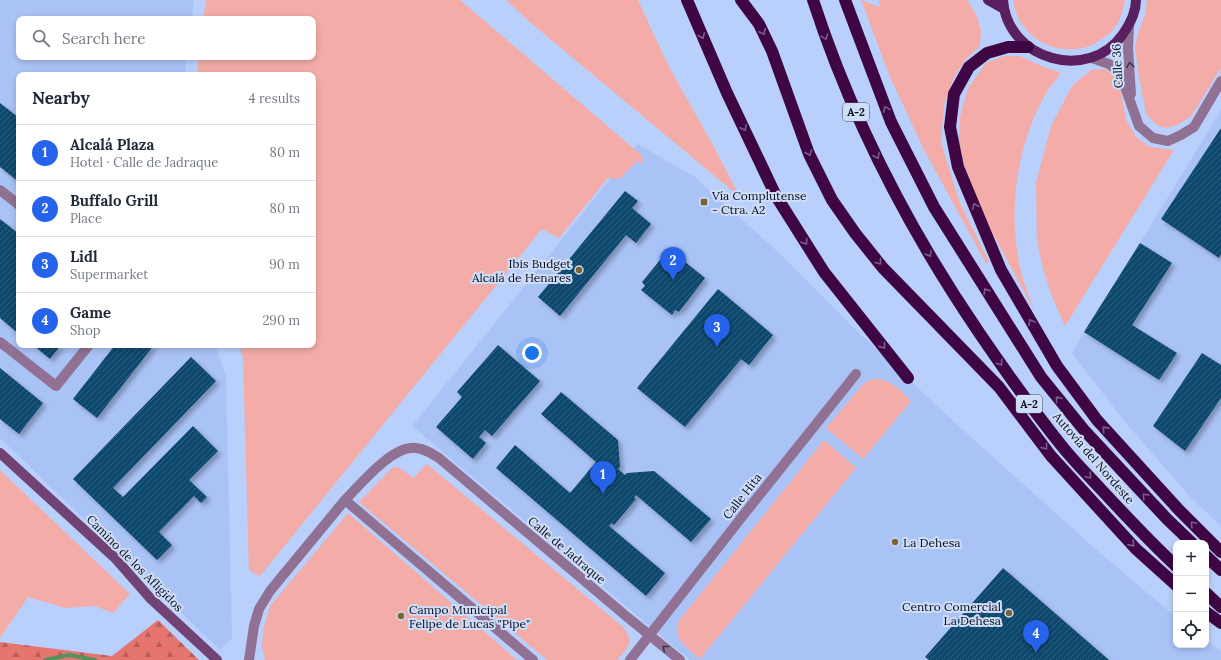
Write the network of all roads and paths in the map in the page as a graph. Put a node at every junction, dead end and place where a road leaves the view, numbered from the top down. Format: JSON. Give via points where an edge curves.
{"nodes":[{"id":1,"x":687,"y":0,"type":"edge"},
{"id":2,"x":741,"y":0,"type":"edge"},
{"id":3,"x":813,"y":0,"type":"edge"},
{"id":4,"x":845,"y":0,"type":"edge"},
{"id":5,"x":988,"y":0,"type":"edge"},
{"id":6,"x":1136,"y":0,"type":"edge"},
{"id":7,"x":1004,"y":4,"type":"edge"},
{"id":8,"x":1129,"y":26,"type":"junction"},
{"id":9,"x":1028,"y":47,"type":"junction"},
{"id":10,"x":1092,"y":58,"type":"junction"},
{"id":11,"x":1221,"y":82,"type":"edge"},
{"id":12,"x":1132,"y":104,"type":"junction"},
{"id":13,"x":0,"y":190,"type":"edge"},
{"id":14,"x":16,"y":203,"type":"edge"},
{"id":15,"x":0,"y":342,"type":"edge"},
{"id":16,"x":87,"y":348,"type":"edge"},
{"id":17,"x":856,"y":374,"type":"dead end"},
{"id":18,"x":908,"y":378,"type":"dead end"},
{"id":19,"x":0,"y":453,"type":"edge"},
{"id":20,"x":345,"y":500,"type":"junction"},
{"id":21,"x":1189,"y":540,"type":"edge"},
{"id":22,"x":1221,"y":552,"type":"edge"},
{"id":23,"x":1209,"y":559,"type":"edge"},
{"id":24,"x":1173,"y":563,"type":"edge"},
{"id":25,"x":1221,"y":570,"type":"edge"},
{"id":26,"x":1173,"y":582,"type":"edge"},
{"id":27,"x":1209,"y":596,"type":"edge"},
{"id":28,"x":1221,"y":607,"type":"edge"},
{"id":29,"x":1209,"y":614,"type":"edge"},
{"id":30,"x":1221,"y":623,"type":"edge"},
{"id":31,"x":650,"y":635,"type":"junction"},
{"id":32,"x":217,"y":660,"type":"edge"},
{"id":33,"x":249,"y":660,"type":"edge"},
{"id":34,"x":533,"y":660,"type":"edge"},
{"id":35,"x":630,"y":660,"type":"edge"},
{"id":36,"x":680,"y":660,"type":"edge"}],
"edges":[{"from":1,"to":18,"type":"highway","one_way":true,"via":[[727,93],[776,196],[824,272]]},
{"from":2,"to":26,"type":"highway","one_way":true,"via":[[759,24],[772,51],[808,154],[832,200],[855,233],[883,268],[999,387],[1051,456],[1136,549]]},
{"from":3,"to":24,"type":"highway","name":"Autovía del Nordeste","number":"A-2","one_way":true,"via":[[828,45],[865,133],[909,220],[954,295],[1028,403],[1062,446]]},
{"from":21,"to":4,"type":"highway","name":"Autovía del Nordeste","number":"A-2","one_way":true,"via":[[1084,430],[1041,377],[934,207],[891,122]]},
{"from":5,"to":7,"type":"main road"},
{"from":6,"to":8,"type":"main road"},
{"from":7,"to":9,"type":"main road","via":[[1009,23]]},
{"from":8,"to":10,"type":"main road","via":[[1119,40]]},
{"from":12,"to":8,"type":"street","name":"Calle 36","one_way":true},
{"from":9,"to":10,"type":"main road","via":[[1044,56],[1062,61]]},
{"from":22,"to":9,"type":"highway","one_way":true,"via":[[1097,420],[1057,366],[1001,270],[958,167],[950,128],[954,94],[969,67],[987,53]]},
{"from":10,"to":12,"type":"street","name":"Calle 36","via":[[1109,64],[1120,73]]},
{"from":11,"to":12,"type":"street","name":"Calle 36","via":[[1194,127],[1168,141],[1153,138],[1139,126]]},
{"from":13,"to":14,"type":"street"},
{"from":15,"to":16,"type":"street","via":[[56,386]]},
{"from":17,"to":31,"type":"street","name":"Calle Hita"},
{"from":19,"to":32,"type":"street","name":"Camino de los Afligidos","via":[[115,558],[150,598]]},
{"from":20,"to":31,"type":"street","name":"Calle de Jadraque","via":[[390,457],[403,450],[427,450]]},
{"from":20,"to":33,"type":"street","name":"Calle de Jadraque","via":[[270,591],[259,609]]},
{"from":20,"to":34,"type":"street"},
{"from":23,"to":25,"type":"highway"},
{"from":27,"to":28,"type":"highway"},
{"from":29,"to":30,"type":"highway"},
{"from":31,"to":35,"type":"street","name":"Calle Hita"},
{"from":36,"to":31,"type":"street","name":"Calle de Jadraque","one_way":true}]}
